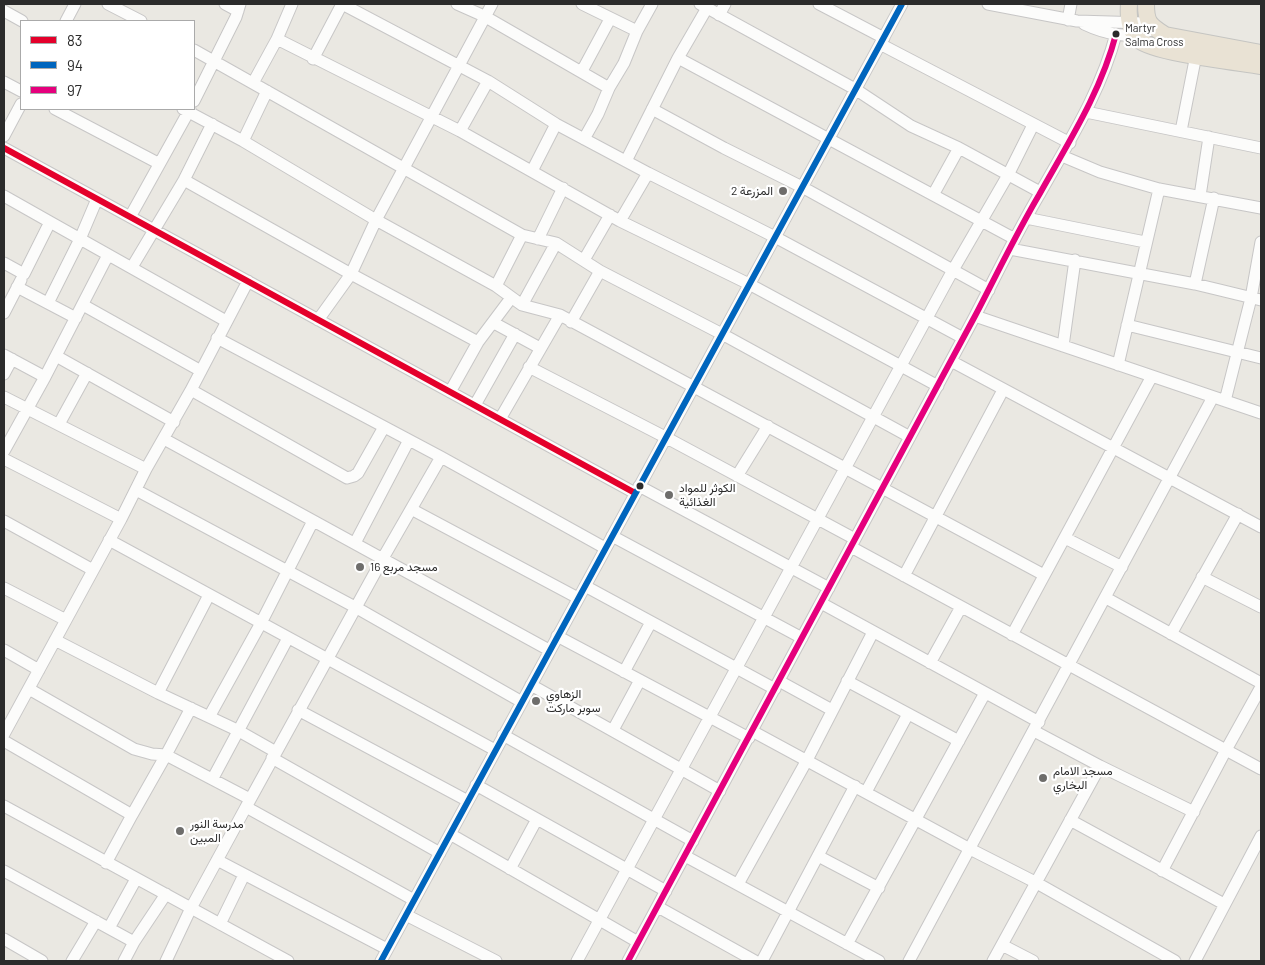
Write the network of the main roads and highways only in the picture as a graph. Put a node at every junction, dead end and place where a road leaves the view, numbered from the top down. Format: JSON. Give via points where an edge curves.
{"nodes":[{"id":1,"x":1129,"y":4,"type":"edge"},
{"id":2,"x":1146,"y":4,"type":"edge"},
{"id":3,"x":1261,"y":53,"type":"edge"},
{"id":4,"x":1261,"y":66,"type":"edge"}],
"edges":[{"from":1,"to":4,"type":"highway","via":[[1132,29],[1139,40],[1156,48]]},
{"from":2,"to":3,"type":"highway","via":[[1151,25],[1165,35]]}]}
